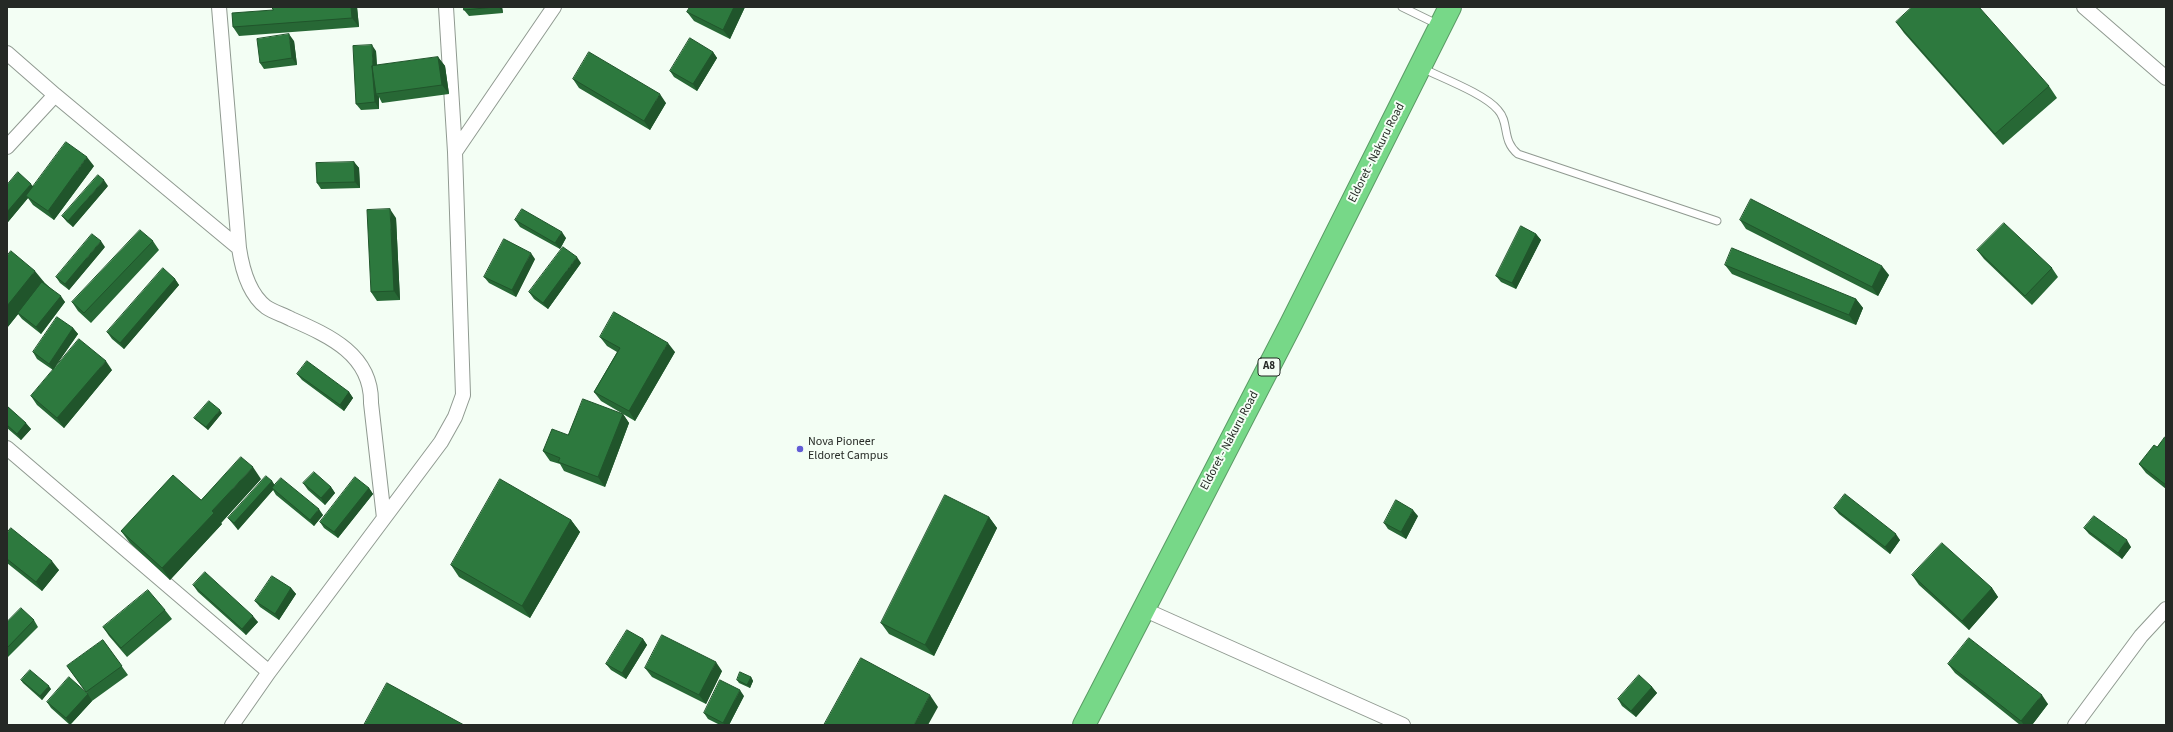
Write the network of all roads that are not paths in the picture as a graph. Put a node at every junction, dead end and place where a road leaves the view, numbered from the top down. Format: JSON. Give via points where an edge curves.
{"nodes":[{"id":1,"x":218,"y":7,"type":"edge"},
{"id":2,"x":446,"y":7,"type":"edge"},
{"id":3,"x":554,"y":7,"type":"edge"},
{"id":4,"x":1402,"y":7,"type":"edge"},
{"id":5,"x":2084,"y":7,"type":"edge"},
{"id":6,"x":1445,"y":16,"type":"edge"},
{"id":7,"x":7,"y":53,"type":"edge"},
{"id":8,"x":1420,"y":66,"type":"junction"},
{"id":9,"x":2166,"y":78,"type":"edge"},
{"id":10,"x":55,"y":95,"type":"junction"},
{"id":11,"x":7,"y":147,"type":"edge"},
{"id":12,"x":455,"y":152,"type":"junction"},
{"id":13,"x":1717,"y":221,"type":"dead end"},
{"id":14,"x":239,"y":248,"type":"junction"},
{"id":15,"x":7,"y":448,"type":"edge"},
{"id":16,"x":384,"y":518,"type":"junction"},
{"id":17,"x":1143,"y":609,"type":"junction"},
{"id":18,"x":2166,"y":609,"type":"edge"},
{"id":19,"x":269,"y":672,"type":"junction"},
{"id":20,"x":232,"y":725,"type":"edge"},
{"id":21,"x":1084,"y":725,"type":"edge"},
{"id":22,"x":1403,"y":725,"type":"edge"},
{"id":23,"x":2075,"y":725,"type":"edge"}],
"edges":[{"from":1,"to":14,"type":"street"},
{"from":2,"to":12,"type":"street"},
{"from":3,"to":12,"type":"street"},
{"from":4,"to":6,"type":"lane"},
{"from":5,"to":9,"type":"street"},
{"from":6,"to":8,"type":"highway","name":"Eldoret - Nakuru Road","number":"A8"},
{"from":7,"to":10,"type":"street"},
{"from":8,"to":13,"type":"lane","via":[[1486,100],[1499,110],[1509,147],[1518,154]]},
{"from":8,"to":17,"type":"highway","name":"Eldoret - Nakuru Road","number":"A8","via":[[1291,324]]},
{"from":10,"to":11,"type":"street"},
{"from":10,"to":14,"type":"street"},
{"from":12,"to":16,"type":"street","via":[[463,396],[441,442]]},
{"from":14,"to":16,"type":"street","via":[[243,273],[266,308],[316,330],[343,346],[359,362],[372,388],[371,403]]},
{"from":15,"to":19,"type":"street"},
{"from":16,"to":19,"type":"street"},
{"from":17,"to":21,"type":"highway","name":"Eldoret - Nakuru Road","number":"A8"},
{"from":17,"to":22,"type":"street"},
{"from":18,"to":23,"type":"street","via":[[2141,636]]},
{"from":19,"to":20,"type":"street"}]}
